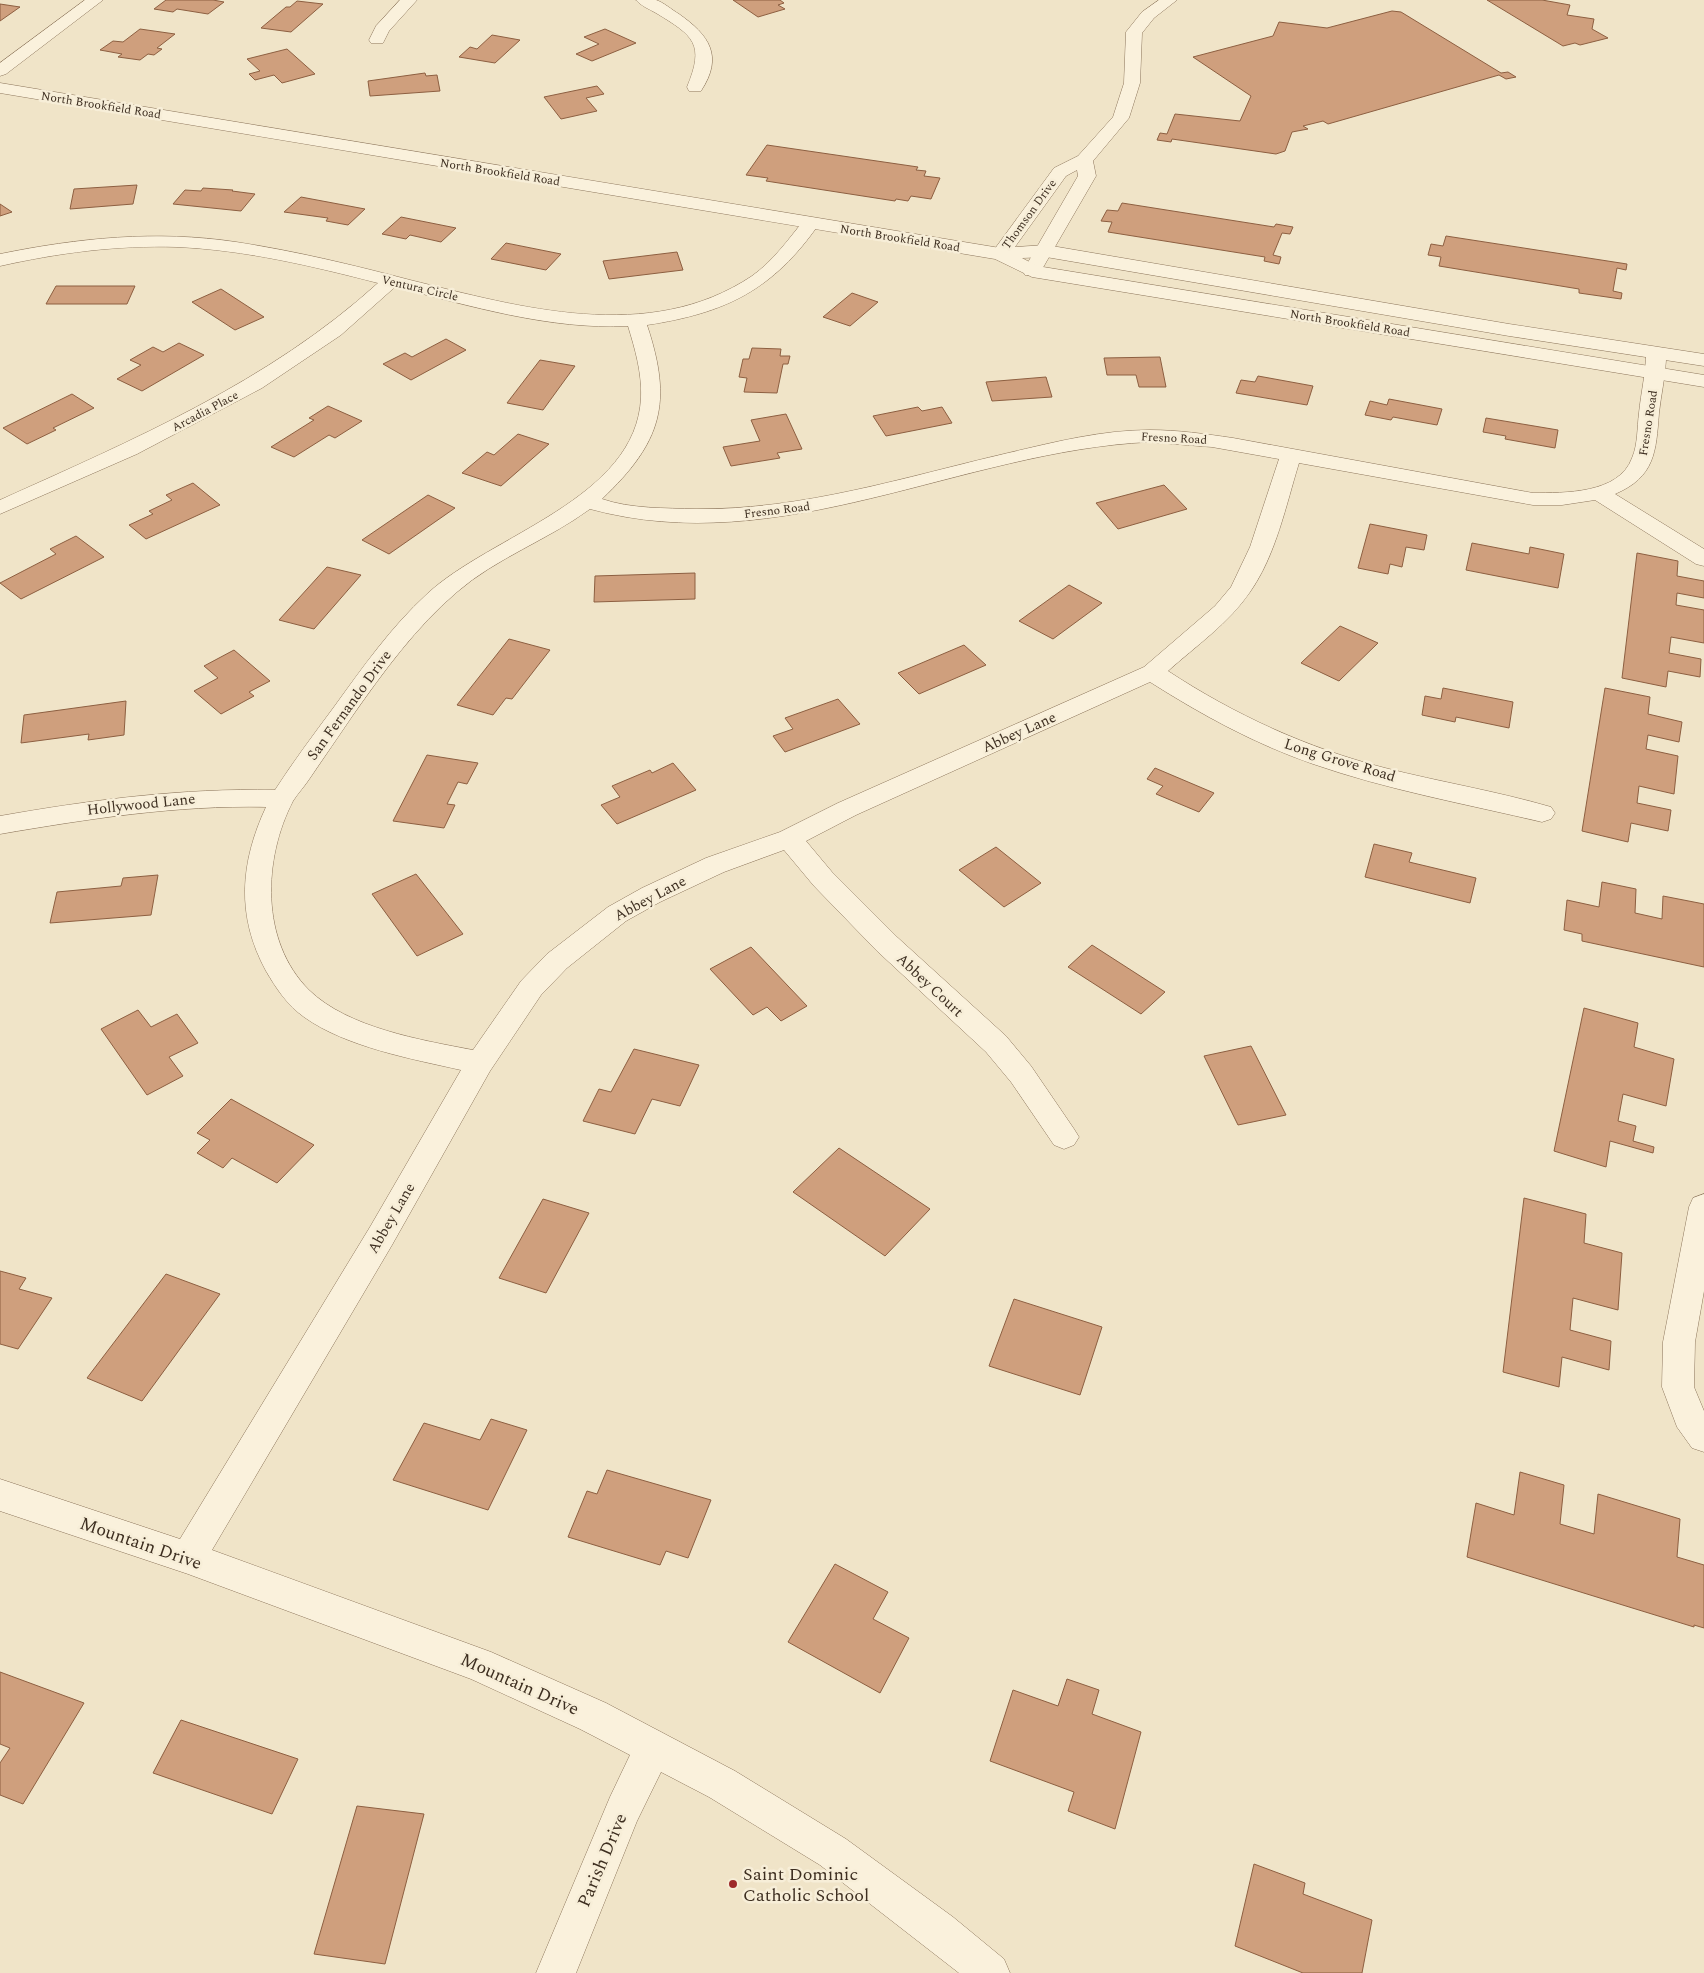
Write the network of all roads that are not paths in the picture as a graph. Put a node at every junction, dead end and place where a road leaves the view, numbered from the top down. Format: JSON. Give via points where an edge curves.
{"nodes":[{"id":1,"x":95,"y":0,"type":"edge"},
{"id":2,"x":409,"y":0,"type":"edge"},
{"id":3,"x":644,"y":0,"type":"edge"},
{"id":4,"x":1169,"y":0,"type":"edge"},
{"id":5,"x":377,"y":40,"type":"dead end"},
{"id":6,"x":0,"y":71,"type":"edge"},
{"id":7,"x":695,"y":87,"type":"dead end"},
{"id":8,"x":0,"y":88,"type":"edge"},
{"id":9,"x":1084,"y":160,"type":"junction"},
{"id":10,"x":810,"y":224,"type":"junction"},
{"id":11,"x":1046,"y":251,"type":"junction"},
{"id":12,"x":1000,"y":254,"type":"junction"},
{"id":13,"x":0,"y":260,"type":"edge"},
{"id":14,"x":1032,"y":271,"type":"junction"},
{"id":15,"x":391,"y":281,"type":"junction"},
{"id":16,"x":636,"y":320,"type":"junction"},
{"id":17,"x":1656,"y":352,"type":"junction"},
{"id":18,"x":1704,"y":360,"type":"edge"},
{"id":19,"x":1657,"y":373,"type":"junction"},
{"id":20,"x":1704,"y":381,"type":"edge"},
{"id":21,"x":1291,"y":456,"type":"junction"},
{"id":22,"x":1598,"y":493,"type":"junction"},
{"id":23,"x":587,"y":501,"type":"junction"},
{"id":24,"x":0,"y":508,"type":"edge"},
{"id":25,"x":1704,"y":559,"type":"edge"},
{"id":26,"x":1152,"y":672,"type":"junction"},
{"id":27,"x":282,"y":799,"type":"junction"},
{"id":28,"x":1542,"y":813,"type":"dead end"},
{"id":29,"x":0,"y":825,"type":"edge"},
{"id":30,"x":789,"y":838,"type":"junction"},
{"id":31,"x":480,"y":1064,"type":"junction"},
{"id":32,"x":1064,"y":1136,"type":"dead end"},
{"id":33,"x":1704,"y":1207,"type":"edge"},
{"id":34,"x":1704,"y":1437,"type":"edge"},
{"id":35,"x":0,"y":1495,"type":"edge"},
{"id":36,"x":188,"y":1558,"type":"junction"},
{"id":37,"x":652,"y":1749,"type":"junction"},
{"id":38,"x":556,"y":1973,"type":"edge"},
{"id":39,"x":990,"y":1973,"type":"edge"}],
"edges":[{"from":1,"to":6,"type":"street"},
{"from":2,"to":5,"type":"street","via":[[382,29]]},
{"from":3,"to":7,"type":"street","via":[[689,29],[705,51]]},
{"from":4,"to":9,"type":"street","name":"Thomson Drive","via":[[1148,15],[1134,32],[1132,83],[1121,118]]},
{"from":8,"to":10,"type":"street","name":"North Brookfield Road"},
{"from":9,"to":11,"type":"street","name":"Thomson Drive","via":[[1087,176]]},
{"from":9,"to":12,"type":"street","name":"Thomson Drive","via":[[1060,172]]},
{"from":10,"to":12,"type":"street","name":"North Brookfield Road"},
{"from":10,"to":16,"type":"street","name":"Ventura Circle","via":[[758,281],[688,311]]},
{"from":11,"to":12,"type":"street","name":"North Brookfield Road"},
{"from":11,"to":14,"type":"street","name":"Thomson Drive"},
{"from":11,"to":17,"type":"street","name":"North Brookfield Road"},
{"from":12,"to":14,"type":"street","name":"North Brookfield Road"},
{"from":13,"to":15,"type":"street","name":"Ventura Circle","via":[[59,248],[179,242],[257,250]]},
{"from":14,"to":19,"type":"street","name":"North Brookfield Road"},
{"from":15,"to":16,"type":"street","name":"Ventura Circle","via":[[554,316]]},
{"from":15,"to":24,"type":"street","name":"Arcadia Place","via":[[336,330],[258,382],[154,438]]},
{"from":16,"to":23,"type":"street","name":"San Fernando Drive","via":[[652,382],[648,420],[626,461]]},
{"from":17,"to":18,"type":"street","name":"North Brookfield Road"},
{"from":17,"to":19,"type":"street","name":"Fresno Road"},
{"from":19,"to":20,"type":"street","name":"North Brookfield Road"},
{"from":19,"to":22,"type":"street","name":"Fresno Road","via":[[1642,461],[1630,478]]},
{"from":21,"to":22,"type":"street","name":"Fresno Road","via":[[1533,498],[1566,500]]},
{"from":21,"to":23,"type":"street","name":"Fresno Road","via":[[1220,441],[1128,436],[1029,454],[842,500],[771,512],[713,517],[651,514],[605,508]]},
{"from":21,"to":26,"type":"street","name":"Abbey Lane","via":[[1261,547],[1241,590],[1223,612]]},
{"from":22,"to":25,"type":"street"},
{"from":23,"to":27,"type":"street","name":"San Fernando Drive","via":[[562,519],[479,565],[437,596],[397,638]]},
{"from":26,"to":28,"type":"street","name":"Long Grove Road","via":[[1250,729],[1293,748],[1352,767]]},
{"from":26,"to":30,"type":"street","name":"Abbey Lane","via":[[847,808]]},
{"from":27,"to":29,"type":"street","name":"Hollywood Lane","via":[[205,797],[131,803]]},
{"from":27,"to":31,"type":"street","name":"San Fernando Drive","via":[[270,826],[265,849],[258,913],[265,943],[300,998],[325,1016],[368,1035]]},
{"from":30,"to":31,"type":"street","name":"Abbey Lane","via":[[715,866],[617,914],[557,961],[531,988]]},
{"from":30,"to":32,"type":"street","name":"Abbey Court","via":[[823,879],[887,944],[996,1044]]},
{"from":31,"to":36,"type":"street","name":"Abbey Lane"},
{"from":33,"to":34,"type":"street","via":[[1679,1342],[1678,1387],[1689,1416]]},
{"from":35,"to":36,"type":"street","name":"Mountain Drive"},
{"from":36,"to":37,"type":"street","name":"Mountain Drive","via":[[478,1664],[593,1716]]},
{"from":37,"to":38,"type":"street","name":"Parish Drive","via":[[623,1810]]},
{"from":37,"to":39,"type":"street","name":"Mountain Drive","via":[[722,1784],[833,1852]]}]}
